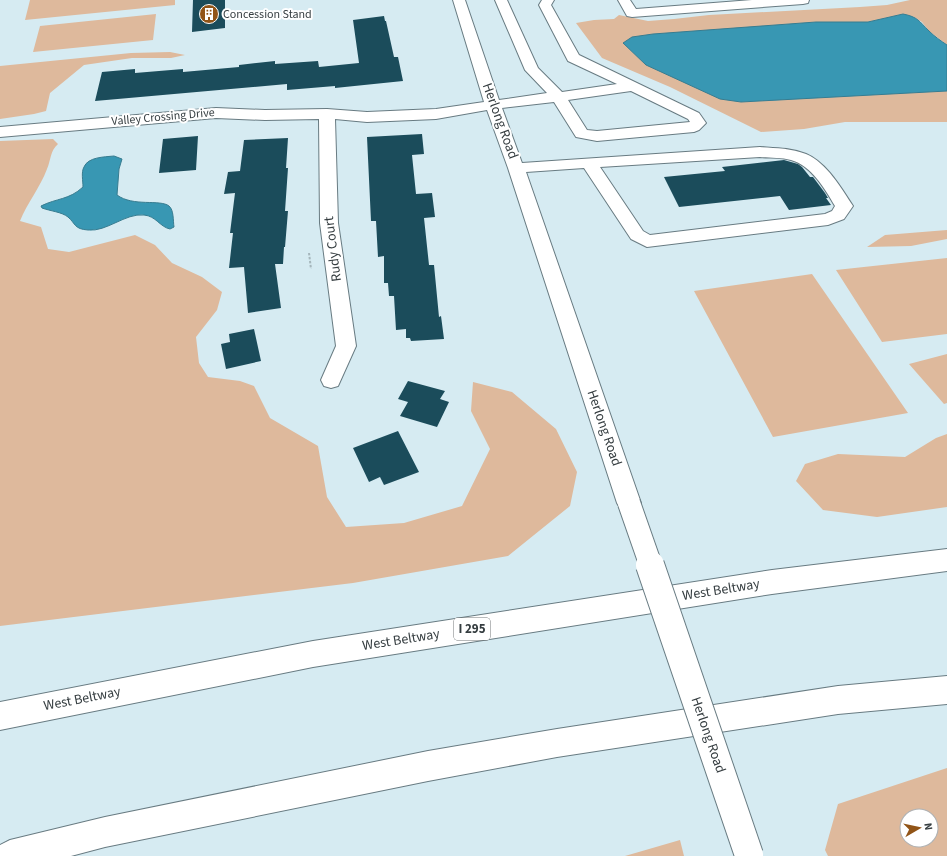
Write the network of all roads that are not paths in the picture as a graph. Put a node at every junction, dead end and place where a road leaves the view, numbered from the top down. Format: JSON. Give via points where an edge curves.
{"nodes":[{"id":1,"x":459,"y":0,"type":"edge"},
{"id":2,"x":501,"y":0,"type":"edge"},
{"id":3,"x":548,"y":0,"type":"edge"},
{"id":4,"x":624,"y":0,"type":"edge"},
{"id":5,"x":803,"y":0,"type":"edge"},
{"id":6,"x":631,"y":87,"type":"junction"},
{"id":7,"x":558,"y":96,"type":"junction"},
{"id":8,"x":493,"y":105,"type":"junction"},
{"id":9,"x":327,"y":114,"type":"junction"},
{"id":10,"x":0,"y":132,"type":"edge"},
{"id":11,"x":589,"y":164,"type":"junction"},
{"id":12,"x":516,"y":168,"type":"junction"},
{"id":13,"x":331,"y":380,"type":"dead end"},
{"id":14,"x":947,"y":560,"type":"edge"},
{"id":15,"x":947,"y":690,"type":"edge"},
{"id":16,"x":0,"y":716,"type":"edge"},
{"id":17,"x":10,"y":856,"type":"edge"},
{"id":18,"x":749,"y":856,"type":"edge"}],
"edges":[{"from":1,"to":8,"type":"main road","name":"Herlong Road"},
{"from":2,"to":7,"type":"main road","via":[[532,70]]},
{"from":3,"to":6,"type":"main road","via":[[545,4],[574,58]]},
{"from":4,"to":5,"type":"main road","via":[[632,13]]},
{"from":6,"to":7,"type":"main road","name":"Valley Crossing Drive"},
{"from":6,"to":7,"type":"main road","via":[[694,116],[698,123],[694,128],[597,136],[582,134]]},
{"from":7,"to":8,"type":"main road","name":"Valley Crossing Drive"},
{"from":8,"to":9,"type":"main road","name":"Valley Crossing Drive","via":[[436,114],[367,117]]},
{"from":8,"to":12,"type":"main road","name":"Herlong Road"},
{"from":9,"to":10,"type":"main road","name":"Valley Crossing Drive","via":[[265,115],[216,112]]},
{"from":9,"to":13,"type":"main road","name":"Rudy Court","via":[[329,224],[346,346]]},
{"from":11,"to":11,"type":"main road","via":[[760,152],[780,154],[802,158],[815,168],[828,181],[844,206],[838,216],[828,220],[647,240],[637,235]]},
{"from":11,"to":12,"type":"main road"},
{"from":12,"to":18,"type":"main road","name":"Herlong Road","bridge":true},
{"from":14,"to":16,"type":"main road","name":"West Beltway","number":"I 295","via":[[772,582],[313,654]]},
{"from":15,"to":17,"type":"main road","via":[[838,700],[512,751],[105,832]]}]}
